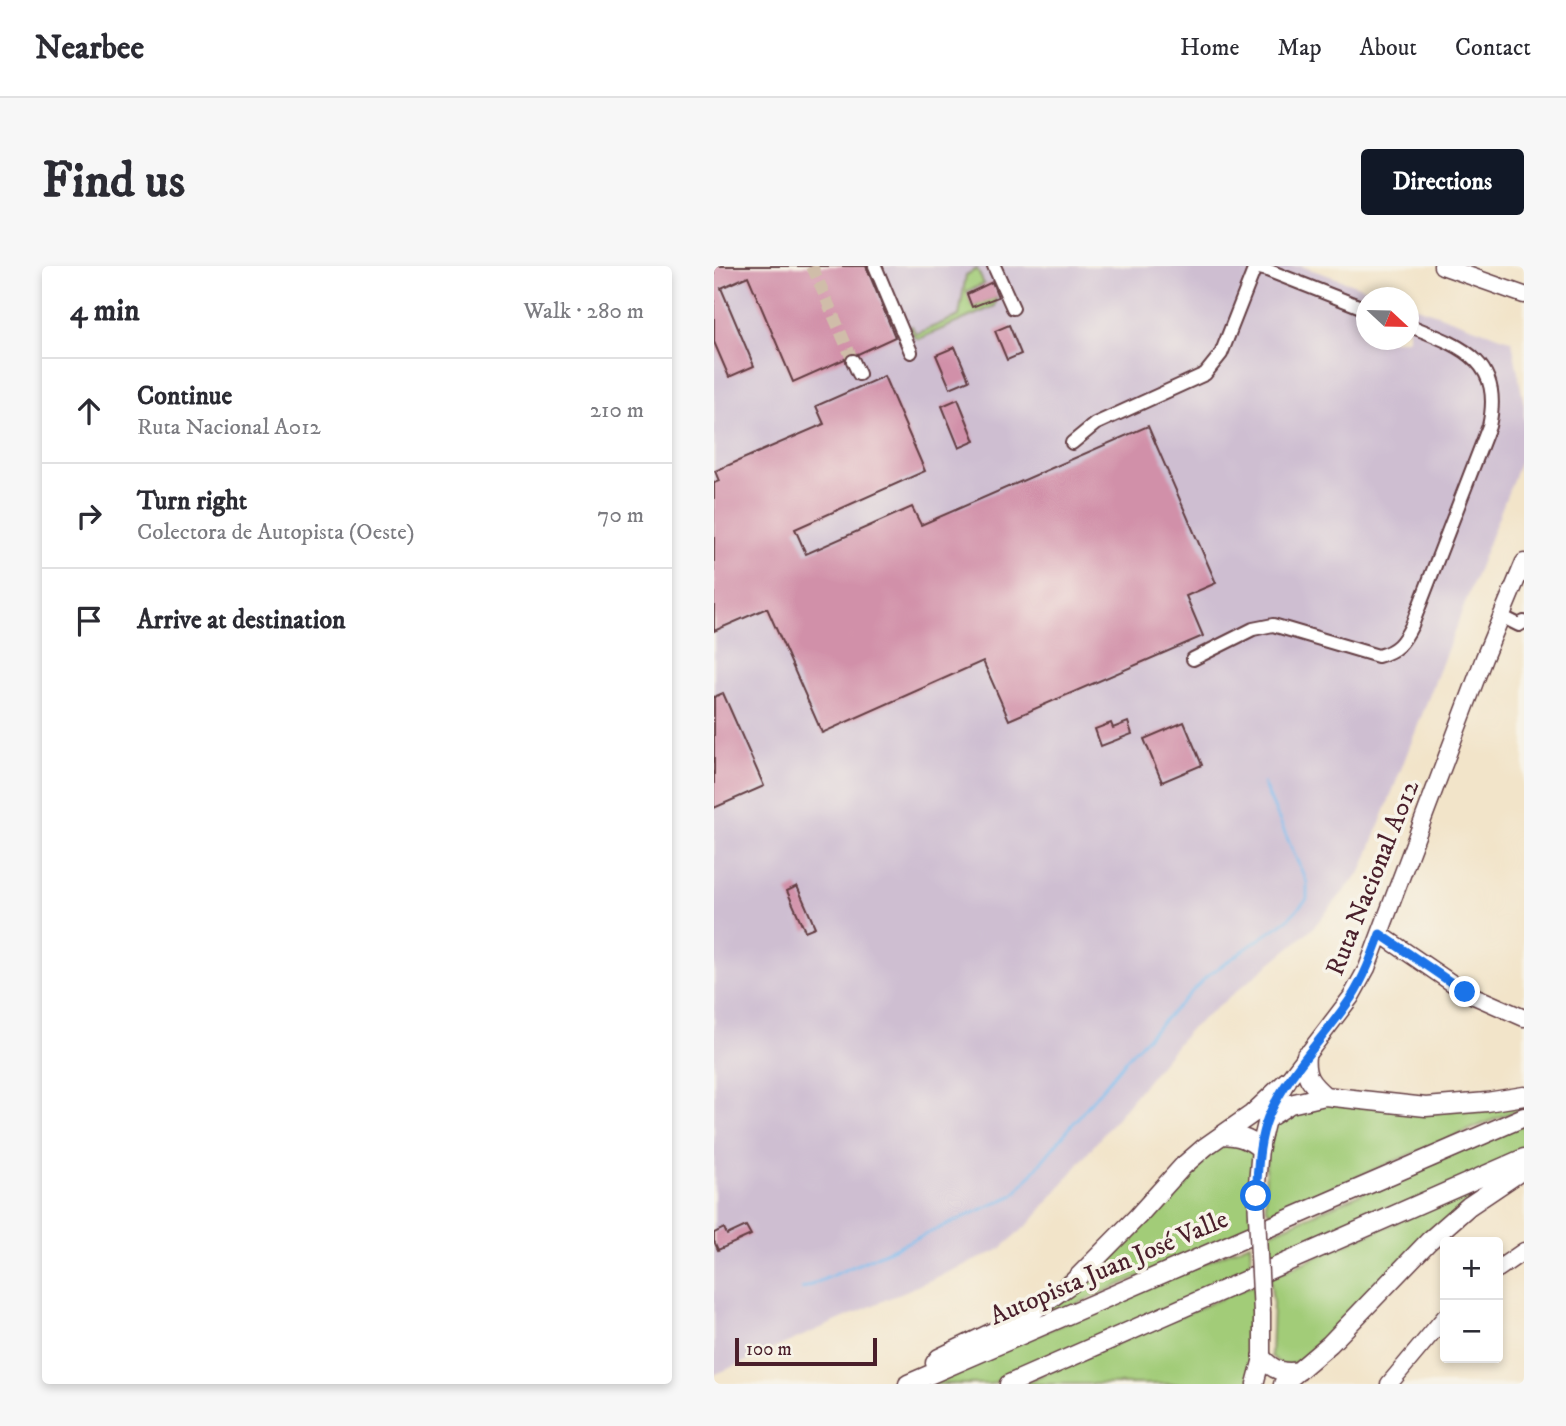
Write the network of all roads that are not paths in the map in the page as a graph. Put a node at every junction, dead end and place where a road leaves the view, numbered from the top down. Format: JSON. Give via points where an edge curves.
{"nodes":[{"id":1,"x":875,"y":266,"type":"edge"},
{"id":2,"x":994,"y":266,"type":"edge"},
{"id":3,"x":1442,"y":266,"type":"edge"},
{"id":4,"x":1524,"y":295,"type":"edge"},
{"id":5,"x":1356,"y":305,"type":"edge"},
{"id":6,"x":1013,"y":308,"type":"dead end"},
{"id":7,"x":1419,"y":329,"type":"edge"},
{"id":8,"x":911,"y":352,"type":"dead end"},
{"id":9,"x":853,"y":361,"type":"tunnel mouth"},
{"id":10,"x":859,"y":374,"type":"dead end"},
{"id":11,"x":1072,"y":443,"type":"dead end"},
{"id":12,"x":1524,"y":554,"type":"edge"},
{"id":13,"x":1524,"y":562,"type":"edge"},
{"id":14,"x":1514,"y":584,"type":"junction"},
{"id":15,"x":1501,"y":616,"type":"junction"},
{"id":16,"x":1524,"y":622,"type":"edge"},
{"id":17,"x":1193,"y":659,"type":"dead end"},
{"id":18,"x":1380,"y":934,"type":"junction"},
{"id":19,"x":1524,"y":1018,"type":"edge"},
{"id":20,"x":1306,"y":1055,"type":"junction"},
{"id":21,"x":1287,"y":1081,"type":"junction"},
{"id":22,"x":1325,"y":1096,"type":"junction"},
{"id":23,"x":1524,"y":1096,"type":"edge"},
{"id":24,"x":1524,"y":1117,"type":"edge"},
{"id":25,"x":1268,"y":1119,"type":"junction"},
{"id":26,"x":1223,"y":1135,"type":"junction"},
{"id":27,"x":1260,"y":1148,"type":"junction"},
{"id":28,"x":1524,"y":1158,"type":"edge"},
{"id":29,"x":1524,"y":1169,"type":"edge"},
{"id":30,"x":1524,"y":1251,"type":"edge"},
{"id":31,"x":1503,"y":1266,"type":"edge"},
{"id":32,"x":1440,"y":1323,"type":"edge"},
{"id":33,"x":1262,"y":1358,"type":"junction"},
{"id":34,"x":1299,"y":1371,"type":"junction"},
{"id":35,"x":917,"y":1380,"type":"edge"},
{"id":36,"x":1009,"y":1384,"type":"edge"},
{"id":37,"x":1255,"y":1384,"type":"edge"},
{"id":38,"x":1283,"y":1384,"type":"edge"},
{"id":39,"x":1389,"y":1384,"type":"edge"}],
"edges":[{"from":1,"to":8,"type":"street"},
{"from":2,"to":6,"type":"street"},
{"from":3,"to":4,"type":"main road"},
{"from":5,"to":11,"type":"street","via":[[1267,270],[1254,270],[1221,354],[1205,374],[1095,425]]},
{"from":7,"to":17,"type":"street","via":[[1449,341],[1480,364],[1488,378],[1492,412],[1403,643],[1378,656],[1273,625],[1253,629]]},
{"from":9,"to":10,"type":"street"},
{"from":12,"to":14,"type":"main road","name":"Ruta Nacional A012"},
{"from":13,"to":14,"type":"main road","name":"Ruta Nacional A012"},
{"from":14,"to":15,"type":"main road","name":"Ruta Nacional A012"},
{"from":15,"to":16,"type":"street","via":[[1519,625]]},
{"from":15,"to":18,"type":"main road","name":"Ruta Nacional A012"},
{"from":18,"to":19,"type":"main road","via":[[1465,992]]},
{"from":18,"to":20,"type":"main road","name":"Ruta Nacional A012","via":[[1351,997]]},
{"from":20,"to":21,"type":"main road","name":"Ruta Nacional A012"},
{"from":20,"to":22,"type":"highway","via":[[1309,1083]]},
{"from":21,"to":25,"type":"main road","name":"Ruta Nacional A012"},
{"from":21,"to":26,"type":"highway"},
{"from":22,"to":23,"type":"highway","via":[[1426,1107]]},
{"from":22,"to":25,"type":"highway","via":[[1290,1104]]},
{"from":24,"to":35,"type":"highway","name":"Autopista Juan José Valle"},
{"from":25,"to":27,"type":"main road","name":"Ruta Nacional A012"},
{"from":26,"to":27,"type":"highway","via":[[1238,1136]]},
{"from":26,"to":35,"type":"highway","via":[[1184,1166],[1072,1283],[1026,1316],[939,1358]]},
{"from":27,"to":33,"type":"main road","name":"Ruta Nacional A012","bridge":true,"via":[[1256,1196]]},
{"from":28,"to":36,"type":"highway"},
{"from":29,"to":34,"type":"highway","via":[[1469,1206],[1429,1241]]},
{"from":30,"to":31,"type":"main road"},
{"from":32,"to":39,"type":"main road"},
{"from":33,"to":34,"type":"highway","via":[[1278,1370]]},
{"from":33,"to":37,"type":"main road","name":"Ruta Nacional A012"},
{"from":34,"to":38,"type":"highway"}]}
